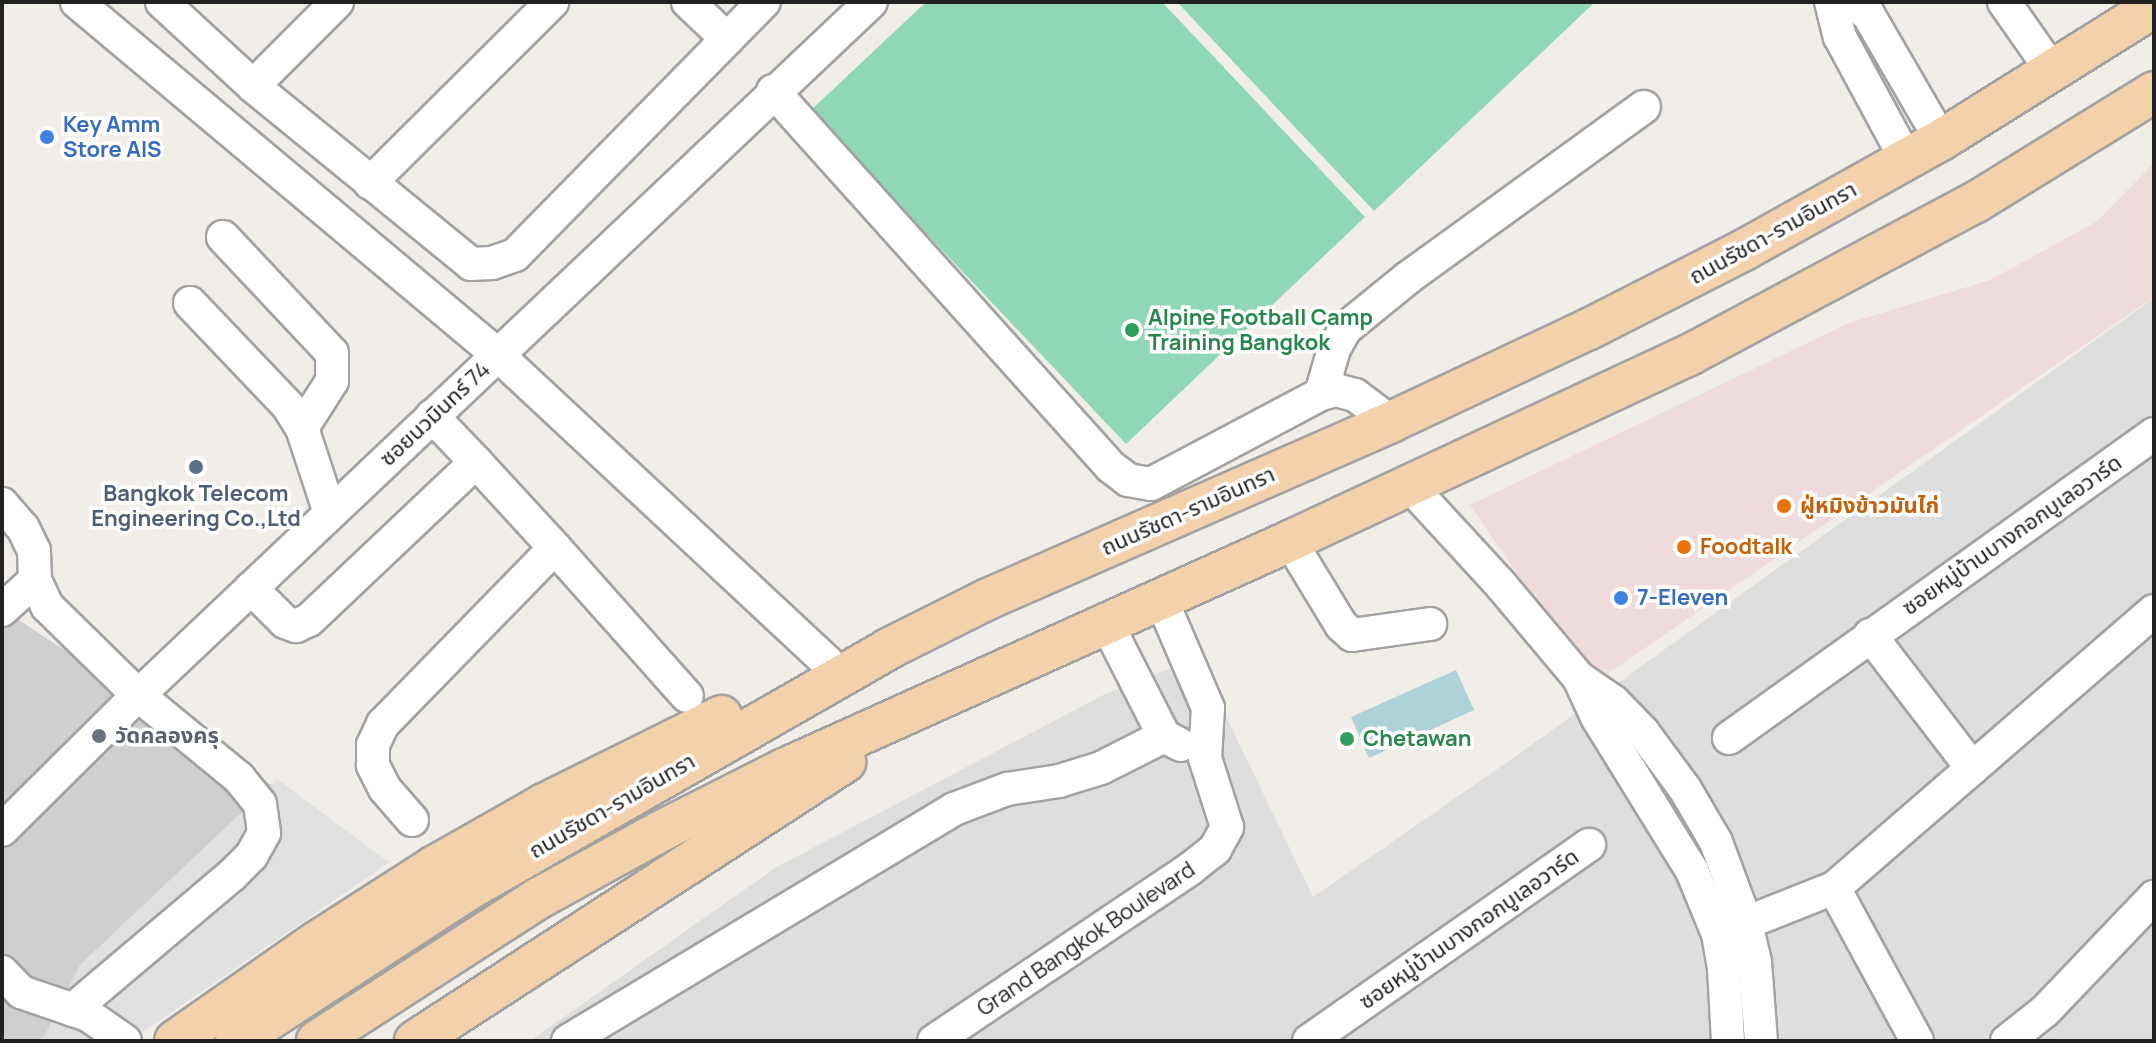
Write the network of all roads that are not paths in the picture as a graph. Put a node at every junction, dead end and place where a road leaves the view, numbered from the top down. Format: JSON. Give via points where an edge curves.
{"nodes":[{"id":1,"x":77,"y":2,"type":"edge"},
{"id":2,"x":162,"y":2,"type":"edge"},
{"id":3,"x":337,"y":2,"type":"edge"},
{"id":4,"x":552,"y":2,"type":"edge"},
{"id":5,"x":688,"y":2,"type":"edge"},
{"id":6,"x":764,"y":2,"type":"edge"},
{"id":7,"x":871,"y":2,"type":"edge"},
{"id":8,"x":1831,"y":2,"type":"edge"},
{"id":9,"x":1851,"y":2,"type":"edge"},
{"id":10,"x":2014,"y":6,"type":"edge"},
{"id":11,"x":2154,"y":7,"type":"edge"},
{"id":12,"x":727,"y":39,"type":"junction"},
{"id":13,"x":2053,"y":72,"type":"junction"},
{"id":14,"x":253,"y":86,"type":"junction"},
{"id":15,"x":773,"y":91,"type":"junction"},
{"id":16,"x":2154,"y":92,"type":"edge"},
{"id":17,"x":1644,"y":107,"type":"dead end"},
{"id":18,"x":1941,"y":140,"type":"junction"},
{"id":19,"x":1906,"y":159,"type":"junction"},
{"id":20,"x":370,"y":183,"type":"junction"},
{"id":21,"x":223,"y":237,"type":"dead end"},
{"id":22,"x":190,"y":303,"type":"dead end"},
{"id":23,"x":498,"y":355,"type":"junction"},
{"id":24,"x":1321,"y":394,"type":"junction"},
{"id":25,"x":432,"y":416,"type":"junction"},
{"id":26,"x":1391,"y":422,"type":"junction"},
{"id":27,"x":302,"y":428,"type":"junction"},
{"id":28,"x":2154,"y":434,"type":"edge"},
{"id":29,"x":476,"y":462,"type":"junction"},
{"id":30,"x":1410,"y":486,"type":"junction"},
{"id":31,"x":2,"y":504,"type":"edge"},
{"id":32,"x":330,"y":513,"type":"junction"},
{"id":33,"x":1290,"y":541,"type":"junction"},
{"id":34,"x":555,"y":548,"type":"junction"},
{"id":35,"x":35,"y":580,"type":"junction"},
{"id":36,"x":251,"y":588,"type":"junction"},
{"id":37,"x":1161,"y":599,"type":"junction"},
{"id":38,"x":2,"y":610,"type":"edge"},
{"id":39,"x":2154,"y":611,"type":"edge"},
{"id":40,"x":1107,"y":624,"type":"junction"},
{"id":41,"x":1430,"y":624,"type":"dead end"},
{"id":42,"x":1870,"y":635,"type":"junction"},
{"id":43,"x":888,"y":649,"type":"junction"},
{"id":44,"x":834,"y":668,"type":"junction"},
{"id":45,"x":138,"y":695,"type":"junction"},
{"id":46,"x":687,"y":696,"type":"dead end"},
{"id":47,"x":938,"y":700,"type":"junction"},
{"id":48,"x":1164,"y":736,"type":"junction"},
{"id":49,"x":1729,"y":738,"type":"dead end"},
{"id":50,"x":1205,"y":758,"type":"junction"},
{"id":51,"x":1972,"y":768,"type":"junction"},
{"id":52,"x":412,"y":820,"type":"dead end"},
{"id":53,"x":2,"y":830,"type":"edge"},
{"id":54,"x":1589,"y":845,"type":"dead end"},
{"id":55,"x":1834,"y":888,"type":"junction"},
{"id":56,"x":2154,"y":897,"type":"edge"},
{"id":57,"x":1732,"y":928,"type":"junction"},
{"id":58,"x":2,"y":972,"type":"edge"},
{"id":59,"x":72,"y":1010,"type":"junction"},
{"id":60,"x":125,"y":1041,"type":"edge"},
{"id":61,"x":175,"y":1041,"type":"edge"},
{"id":62,"x":236,"y":1041,"type":"edge"},
{"id":63,"x":317,"y":1041,"type":"edge"},
{"id":64,"x":415,"y":1041,"type":"edge"},
{"id":65,"x":568,"y":1041,"type":"edge"},
{"id":66,"x":934,"y":1041,"type":"edge"},
{"id":67,"x":1309,"y":1041,"type":"edge"},
{"id":68,"x":1728,"y":1041,"type":"edge"},
{"id":69,"x":1761,"y":1041,"type":"edge"},
{"id":70,"x":1917,"y":1041,"type":"edge"},
{"id":71,"x":2007,"y":1041,"type":"edge"}],
"edges":[{"from":1,"to":23,"type":"street"},
{"from":2,"to":14,"type":"street"},
{"from":3,"to":14,"type":"street"},
{"from":4,"to":20,"type":"street"},
{"from":5,"to":12,"type":"street"},
{"from":6,"to":12,"type":"street"},
{"from":7,"to":15,"type":"street","name":"ซอยนวมินทร์ 74"},
{"from":8,"to":19,"type":"street","via":[[1840,37]]},
{"from":9,"to":18,"type":"street","via":[[1868,14]]},
{"from":10,"to":13,"type":"street"},
{"from":11,"to":13,"type":"main road","name":"ถนนรัชดา-รามอินทรา"},
{"from":12,"to":20,"type":"street","via":[[515,255],[471,264]]},
{"from":13,"to":18,"type":"main road","name":"ถนนรัชดา-รามอินทรา"},
{"from":14,"to":20,"type":"street"},
{"from":15,"to":23,"type":"street","name":"ซอยนวมินทร์ 74"},
{"from":15,"to":24,"type":"street","via":[[1128,480],[1151,484]]},
{"from":16,"to":30,"type":"main road","name":"ถนนรัชดา-รามอินทรา","via":[[1976,202],[1832,281],[1691,354]]},
{"from":17,"to":24,"type":"street","via":[[1345,329]]},
{"from":18,"to":19,"type":"main road","name":"ถนนรัชดา-รามอินทรา"},
{"from":19,"to":26,"type":"main road","name":"ถนนรัชดา-รามอินทรา","via":[[1716,265]]},
{"from":21,"to":27,"type":"street","via":[[332,353],[332,381]]},
{"from":22,"to":27,"type":"street","via":[[288,406]]},
{"from":23,"to":25,"type":"street","name":"ซอยนวมินทร์ 74"},
{"from":23,"to":44,"type":"street"},
{"from":24,"to":26,"type":"street","via":[[1336,390],[1355,395]]},
{"from":25,"to":29,"type":"street"},
{"from":25,"to":32,"type":"street","name":"ซอยนวมินทร์ 74"},
{"from":26,"to":43,"type":"main road","name":"ถนนรัชดา-รามอินทรา","via":[[988,599]]},
{"from":27,"to":32,"type":"street"},
{"from":28,"to":42,"type":"street","name":"ซอยหมู่บ้านบางกอกบูเลอวาร์ด"},
{"from":29,"to":34,"type":"street"},
{"from":29,"to":36,"type":"street","via":[[309,620],[296,626],[285,622]]},
{"from":30,"to":33,"type":"main road","name":"ถนนรัชดา-รามอินทรา"},
{"from":30,"to":57,"type":"street","via":[[1579,678],[1628,716],[1685,789],[1716,842]]},
{"from":31,"to":35,"type":"street","via":[[34,551]]},
{"from":32,"to":36,"type":"street","name":"ซอยนวมินทร์ 74"},
{"from":33,"to":37,"type":"main road","name":"ถนนรัชดา-รามอินทรา"},
{"from":33,"to":41,"type":"street","via":[[1352,635]]},
{"from":34,"to":46,"type":"street"},
{"from":34,"to":52,"type":"street","via":[[383,724],[373,745],[373,765],[385,789]]},
{"from":35,"to":38,"type":"street"},
{"from":35,"to":45,"type":"street","via":[[47,606]]},
{"from":36,"to":45,"type":"street","name":"ซอยนวมินทร์ 74"},
{"from":37,"to":40,"type":"main road","name":"ถนนรัชดา-รามอินทรา"},
{"from":37,"to":50,"type":"street","name":"Grand Bangkok Boulevard","via":[[1208,708]]},
{"from":39,"to":51,"type":"street"},
{"from":40,"to":47,"type":"main road","name":"ถนนรัชดา-รามอินทรา"},
{"from":40,"to":48,"type":"street"},
{"from":42,"to":49,"type":"street","name":"ซอยหมู่บ้านบางกอกบูเลอวาร์ด"},
{"from":42,"to":51,"type":"street"},
{"from":43,"to":44,"type":"main road"},
{"from":43,"to":62,"type":"main road","name":"ถนนรัชดา-รามอินทรา","via":[[466,891]]},
{"from":44,"to":61,"type":"main road","via":[[648,751],[476,843],[318,941]]},
{"from":45,"to":53,"type":"street","name":"ซอยนวมินทร์ 74"},
{"from":45,"to":59,"type":"street","via":[[239,778],[260,804],[264,833],[232,875]]},
{"from":47,"to":63,"type":"main road","name":"ถนนรัชดา-รามอินทรา","via":[[784,769],[539,898]]},
{"from":47,"to":64,"type":"main road"},
{"from":48,"to":50,"type":"street"},
{"from":48,"to":65,"type":"street","via":[[1101,768],[1007,789],[954,809]]},
{"from":50,"to":66,"type":"street","name":"Grand Bangkok Boulevard","via":[[1227,827],[1215,849]]},
{"from":51,"to":55,"type":"street"},
{"from":54,"to":67,"type":"street","name":"ซอยหมู่บ้านบางกอกบูเลอวาร์ด"},
{"from":55,"to":57,"type":"street"},
{"from":55,"to":70,"type":"street"},
{"from":56,"to":71,"type":"street","via":[[2045,1011]]},
{"from":57,"to":68,"type":"street","via":[[1726,981]]},
{"from":57,"to":69,"type":"street","via":[[1755,962]]},
{"from":58,"to":59,"type":"street","via":[[21,992]]},
{"from":59,"to":60,"type":"street"}]}
